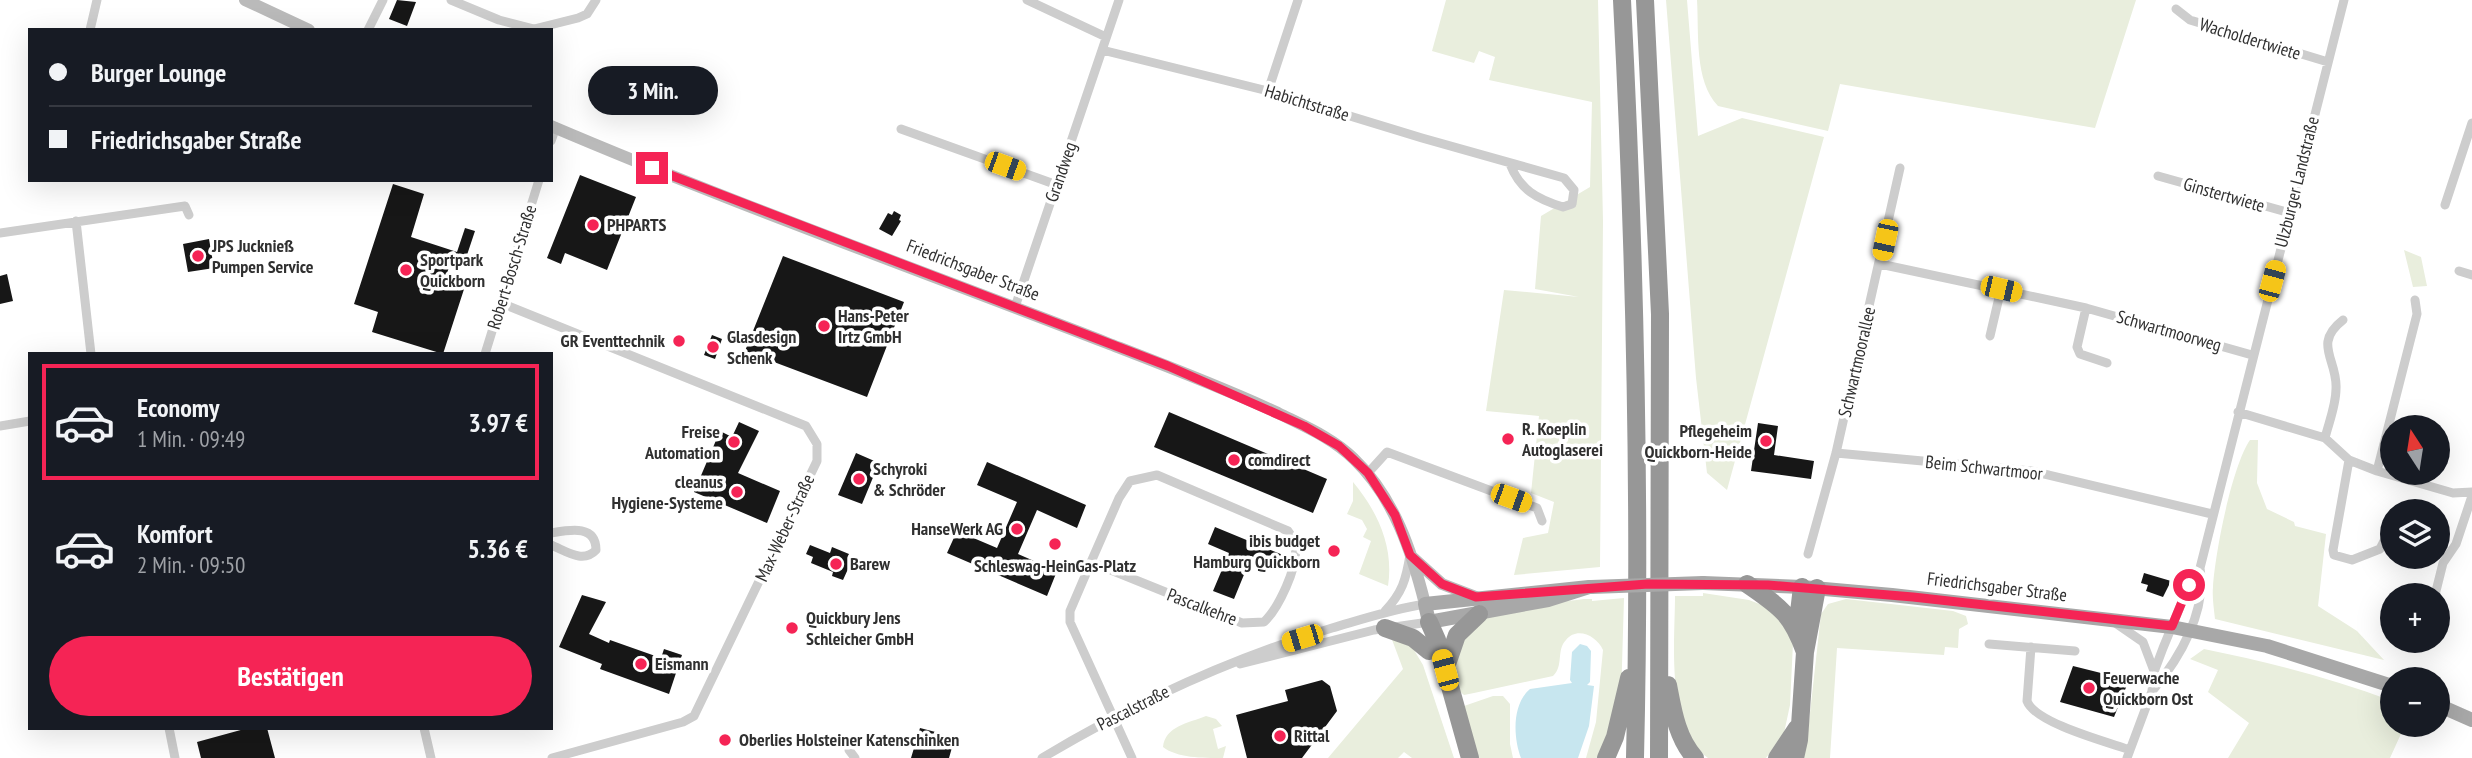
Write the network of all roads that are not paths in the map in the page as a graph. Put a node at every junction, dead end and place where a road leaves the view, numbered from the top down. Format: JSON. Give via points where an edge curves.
{"nodes":[{"id":1,"x":97,"y":0,"type":"edge"},
{"id":2,"x":246,"y":0,"type":"edge"},
{"id":3,"x":383,"y":0,"type":"edge"},
{"id":4,"x":451,"y":0,"type":"edge"},
{"id":5,"x":596,"y":0,"type":"edge"},
{"id":6,"x":1027,"y":0,"type":"edge"},
{"id":7,"x":1119,"y":0,"type":"edge"},
{"id":8,"x":1298,"y":0,"type":"edge"},
{"id":9,"x":1622,"y":0,"type":"edge"},
{"id":10,"x":1645,"y":0,"type":"edge"},
{"id":11,"x":2344,"y":0,"type":"edge"},
{"id":12,"x":2176,"y":9,"type":"dead end"},
{"id":13,"x":90,"y":28,"type":"edge"},
{"id":14,"x":305,"y":28,"type":"edge"},
{"id":15,"x":369,"y":28,"type":"edge"},
{"id":16,"x":530,"y":28,"type":"edge"},
{"id":17,"x":538,"y":28,"type":"edge"},
{"id":18,"x":1106,"y":37,"type":"junction"},
{"id":19,"x":1102,"y":50,"type":"junction"},
{"id":20,"x":2328,"y":62,"type":"junction"},
{"id":21,"x":1268,"y":91,"type":"junction"},
{"id":22,"x":2472,"y":123,"type":"edge"},
{"id":23,"x":553,"y":127,"type":"edge"},
{"id":24,"x":901,"y":129,"type":"dead end"},
{"id":25,"x":1510,"y":164,"type":"junction"},
{"id":26,"x":1900,"y":167,"type":"dead end"},
{"id":27,"x":2158,"y":176,"type":"dead end"},
{"id":28,"x":538,"y":182,"type":"edge"},
{"id":29,"x":1057,"y":185,"type":"junction"},
{"id":30,"x":2445,"y":205,"type":"dead end"},
{"id":31,"x":2290,"y":213,"type":"junction"},
{"id":32,"x":189,"y":215,"type":"dead end"},
{"id":33,"x":76,"y":221,"type":"junction"},
{"id":34,"x":0,"y":233,"type":"edge"},
{"id":35,"x":1880,"y":264,"type":"junction"},
{"id":36,"x":2459,"y":271,"type":"dead end"},
{"id":37,"x":2472,"y":275,"type":"edge"},
{"id":38,"x":2001,"y":289,"type":"junction"},
{"id":39,"x":2415,"y":300,"type":"dead end"},
{"id":40,"x":501,"y":303,"type":"junction"},
{"id":41,"x":1015,"y":307,"type":"junction"},
{"id":42,"x":2085,"y":308,"type":"junction"},
{"id":43,"x":2343,"y":320,"type":"dead end"},
{"id":44,"x":1990,"y":336,"type":"dead end"},
{"id":45,"x":90,"y":352,"type":"edge"},
{"id":46,"x":486,"y":352,"type":"edge"},
{"id":47,"x":2252,"y":355,"type":"junction"},
{"id":48,"x":2107,"y":363,"type":"dead end"},
{"id":49,"x":2238,"y":412,"type":"junction"},
{"id":50,"x":28,"y":421,"type":"edge"},
{"id":51,"x":0,"y":426,"type":"edge"},
{"id":52,"x":2325,"y":438,"type":"junction"},
{"id":53,"x":1836,"y":453,"type":"junction"},
{"id":54,"x":2348,"y":460,"type":"junction"},
{"id":55,"x":2377,"y":471,"type":"junction"},
{"id":56,"x":1368,"y":473,"type":"junction"},
{"id":57,"x":2472,"y":494,"type":"edge"},
{"id":58,"x":2212,"y":514,"type":"junction"},
{"id":59,"x":1542,"y":521,"type":"dead end"},
{"id":60,"x":553,"y":533,"type":"edge"},
{"id":61,"x":553,"y":546,"type":"edge"},
{"id":62,"x":2380,"y":548,"type":"edge"},
{"id":63,"x":1808,"y":554,"type":"dead end"},
{"id":64,"x":1410,"y":555,"type":"junction"},
{"id":65,"x":1091,"y":562,"type":"junction"},
{"id":66,"x":2200,"y":568,"type":"junction"},
{"id":67,"x":2438,"y":583,"type":"edge"},
{"id":68,"x":1746,"y":584,"type":"junction"},
{"id":69,"x":1809,"y":588,"type":"junction"},
{"id":70,"x":1425,"y":604,"type":"junction"},
{"id":71,"x":1477,"y":606,"type":"junction"},
{"id":72,"x":2110,"y":619,"type":"junction"},
{"id":73,"x":1385,"y":620,"type":"junction"},
{"id":74,"x":1429,"y":622,"type":"junction"},
{"id":75,"x":2172,"y":626,"type":"junction"},
{"id":76,"x":1797,"y":629,"type":"junction"},
{"id":77,"x":2190,"y":630,"type":"junction"},
{"id":78,"x":1638,"y":634,"type":"junction"},
{"id":79,"x":1989,"y":644,"type":"dead end"},
{"id":80,"x":1661,"y":647,"type":"junction"},
{"id":81,"x":2031,"y":647,"type":"junction"},
{"id":82,"x":1429,"y":651,"type":"junction"},
{"id":83,"x":2075,"y":651,"type":"dead end"},
{"id":84,"x":1805,"y":652,"type":"junction"},
{"id":85,"x":1227,"y":665,"type":"junction"},
{"id":86,"x":1445,"y":670,"type":"junction"},
{"id":87,"x":2154,"y":672,"type":"junction"},
{"id":88,"x":2380,"y":682,"type":"edge"},
{"id":89,"x":2152,"y":691,"type":"junction"},
{"id":90,"x":2450,"y":710,"type":"edge"},
{"id":91,"x":1112,"y":717,"type":"junction"},
{"id":92,"x":2472,"y":720,"type":"edge"},
{"id":93,"x":1799,"y":725,"type":"junction"},
{"id":94,"x":169,"y":730,"type":"edge"},
{"id":95,"x":424,"y":730,"type":"edge"},
{"id":96,"x":2128,"y":754,"type":"edge"},
{"id":97,"x":175,"y":758,"type":"edge"},
{"id":98,"x":431,"y":758,"type":"edge"},
{"id":99,"x":552,"y":758,"type":"edge"},
{"id":100,"x":1042,"y":758,"type":"edge"},
{"id":101,"x":1132,"y":758,"type":"edge"},
{"id":102,"x":1462,"y":758,"type":"edge"},
{"id":103,"x":1470,"y":758,"type":"edge"},
{"id":104,"x":1606,"y":758,"type":"edge"},
{"id":105,"x":1635,"y":758,"type":"edge"},
{"id":106,"x":1659,"y":758,"type":"edge"},
{"id":107,"x":1695,"y":758,"type":"edge"},
{"id":108,"x":1777,"y":758,"type":"edge"},
{"id":109,"x":1795,"y":758,"type":"edge"}],
"edges":[{"from":1,"to":13,"type":"street"},
{"from":2,"to":14,"type":"main road"},
{"from":3,"to":15,"type":"street"},
{"from":4,"to":16,"type":"street"},
{"from":5,"to":17,"type":"street","via":[[587,14]]},
{"from":6,"to":18,"type":"street"},
{"from":7,"to":18,"type":"street","name":"Grandweg"},
{"from":8,"to":21,"type":"street"},
{"from":9,"to":78,"type":"highway","via":[[1636,316]]},
{"from":10,"to":80,"type":"highway","via":[[1660,314]]},
{"from":11,"to":20,"type":"street","name":"Ulzburger Landstraße"},
{"from":12,"to":20,"type":"street","name":"Wacholdertwiete","via":[[2190,20]]},
{"from":18,"to":19,"type":"street","name":"Grandweg"},
{"from":19,"to":21,"type":"street","name":"Habichtstraße"},
{"from":19,"to":29,"type":"street","name":"Grandweg"},
{"from":20,"to":31,"type":"street","name":"Ulzburger Landstraße"},
{"from":21,"to":25,"type":"street","name":"Habichtstraße"},
{"from":22,"to":30,"type":"street"},
{"from":23,"to":41,"type":"main road","name":"Friedrichsgaber Straße"},
{"from":24,"to":29,"type":"street"},
{"from":25,"to":25,"type":"street","name":"Habichtstraße","via":[[1564,178],[1574,190],[1572,204],[1563,207],[1528,192]]},
{"from":26,"to":35,"type":"street","name":"Schwartmoorallee"},
{"from":27,"to":31,"type":"street","name":"Ginstertwiete"},
{"from":28,"to":40,"type":"street","name":"Robert-Bosch-Straße"},
{"from":29,"to":41,"type":"street","name":"Grandweg"},
{"from":31,"to":47,"type":"street","name":"Ulzburger Landstraße"},
{"from":32,"to":33,"type":"street","via":[[185,206]]},
{"from":33,"to":34,"type":"street"},
{"from":33,"to":45,"type":"street"},
{"from":35,"to":38,"type":"street","name":"Schwartmoorweg"},
{"from":35,"to":53,"type":"street","name":"Schwartmoorallee"},
{"from":36,"to":37,"type":"street"},
{"from":38,"to":42,"type":"street","name":"Schwartmoorweg"},
{"from":38,"to":44,"type":"street"},
{"from":39,"to":55,"type":"street","via":[[2417,314]]},
{"from":40,"to":46,"type":"street","name":"Robert-Bosch-Straße"},
{"from":40,"to":99,"type":"street","name":"Max-Weber-Straße","via":[[806,426],[817,444],[817,461],[694,716]]},
{"from":41,"to":56,"type":"main road","name":"Friedrichsgaber Straße","via":[[1251,400],[1321,435]]},
{"from":42,"to":47,"type":"street","name":"Schwartmoorweg"},
{"from":42,"to":48,"type":"street","via":[[2077,347],[2080,354]]},
{"from":43,"to":52,"type":"street","via":[[2332,329],[2327,345],[2337,388]]},
{"from":47,"to":49,"type":"street","name":"Ulzburger Landstraße"},
{"from":49,"to":52,"type":"street"},
{"from":49,"to":58,"type":"street","name":"Ulzburger Landstraße"},
{"from":50,"to":51,"type":"street"},
{"from":52,"to":54,"type":"street"},
{"from":53,"to":58,"type":"street","name":"Beim Schwartmoor","via":[[2031,471]]},
{"from":53,"to":63,"type":"street","name":"Schwartmoorallee"},
{"from":54,"to":55,"type":"street"},
{"from":54,"to":62,"type":"street","via":[[2334,555],[2352,560]]},
{"from":55,"to":57,"type":"street"},
{"from":56,"to":59,"type":"street","via":[[1387,452],[1537,508]]},
{"from":56,"to":64,"type":"main road","name":"Friedrichsgaber Straße","via":[[1395,515]]},
{"from":57,"to":67,"type":"street"},
{"from":58,"to":66,"type":"street","name":"Ulzburger Landstraße"},
{"from":60,"to":61,"type":"street","via":[[574,529],[591,534],[596,550],[580,557]]},
{"from":64,"to":70,"type":"main road","name":"Friedrichsgaber Straße"},
{"from":64,"to":71,"type":"main road","name":"Friedrichsgaber Straße","via":[[1442,584]]},
{"from":64,"to":73,"type":"street","via":[[1406,582]]},
{"from":65,"to":65,"type":"street","name":"Pascalkehre","via":[[1242,623],[1256,624],[1274,613],[1296,561],[1288,531],[1157,475],[1130,481]]},
{"from":65,"to":91,"type":"street","via":[[1070,611],[1070,622]]},
{"from":66,"to":75,"type":"street","name":"Ulzburger Landstraße"},
{"from":66,"to":77,"type":"street","name":"Ulzburger Landstraße","via":[[2197,614]]},
{"from":68,"to":69,"type":"main road","name":"Friedrichsgaber Straße"},
{"from":68,"to":71,"type":"main road","name":"Friedrichsgaber Straße","bridge":true,"via":[[1590,587],[1548,600]]},
{"from":68,"to":76,"type":"highway","via":[[1776,605]]},
{"from":69,"to":72,"type":"main road","name":"Friedrichsgaber Straße"},
{"from":69,"to":76,"type":"highway"},
{"from":69,"to":84,"type":"highway"},
{"from":70,"to":71,"type":"main road","name":"Friedrichsgaber Straße"},
{"from":70,"to":73,"type":"street","name":"Pascalstraße"},
{"from":70,"to":74,"type":"main road","name":"Friedrichsgaber Straße"},
{"from":71,"to":74,"type":"main road","name":"Friedrichsgaber Straße"},
{"from":71,"to":86,"type":"highway","via":[[1457,635]]},
{"from":72,"to":75,"type":"main road","name":"Friedrichsgaber Straße"},
{"from":72,"to":87,"type":"street","name":"Ulzburger Landstraße","via":[[2143,642]]},
{"from":73,"to":74,"type":"street","name":"Pascalstraße"},
{"from":73,"to":82,"type":"highway"},
{"from":73,"to":85,"type":"street","name":"Pascalstraße","via":[[1279,645]]},
{"from":73,"to":85,"type":"street","name":"Pascalstraße","via":[[1248,663]]},
{"from":74,"to":82,"type":"highway"},
{"from":74,"to":86,"type":"highway"},
{"from":75,"to":77,"type":"main road","name":"Friedrichsgaber Straße"},
{"from":75,"to":87,"type":"street","name":"Ulzburger Landstraße"},
{"from":76,"to":84,"type":"highway"},
{"from":77,"to":88,"type":"main road","name":"Friedrichsgaber Straße","via":[[2299,654]]},
{"from":77,"to":89,"type":"street","name":"Ulzburger Landstraße"},
{"from":78,"to":104,"type":"highway"},
{"from":78,"to":105,"type":"highway"},
{"from":79,"to":81,"type":"street"},
{"from":80,"to":106,"type":"highway"},
{"from":80,"to":107,"type":"highway","via":[[1678,728]]},
{"from":81,"to":83,"type":"street"},
{"from":81,"to":96,"type":"street","name":"Ulzburger Landstraße","via":[[2029,708]]},
{"from":82,"to":102,"type":"highway"},
{"from":84,"to":93,"type":"highway"},
{"from":85,"to":91,"type":"street","name":"Pascalstraße"},
{"from":86,"to":103,"type":"highway"},
{"from":87,"to":89,"type":"street","name":"Ulzburger Landstraße"},
{"from":89,"to":96,"type":"street","name":"Ulzburger Landstraße"},
{"from":90,"to":92,"type":"main road"},
{"from":91,"to":100,"type":"street","name":"Pascalstraße"},
{"from":91,"to":101,"type":"street"},
{"from":93,"to":108,"type":"highway"},
{"from":93,"to":109,"type":"highway"},
{"from":94,"to":97,"type":"street"},
{"from":95,"to":98,"type":"street"}]}
